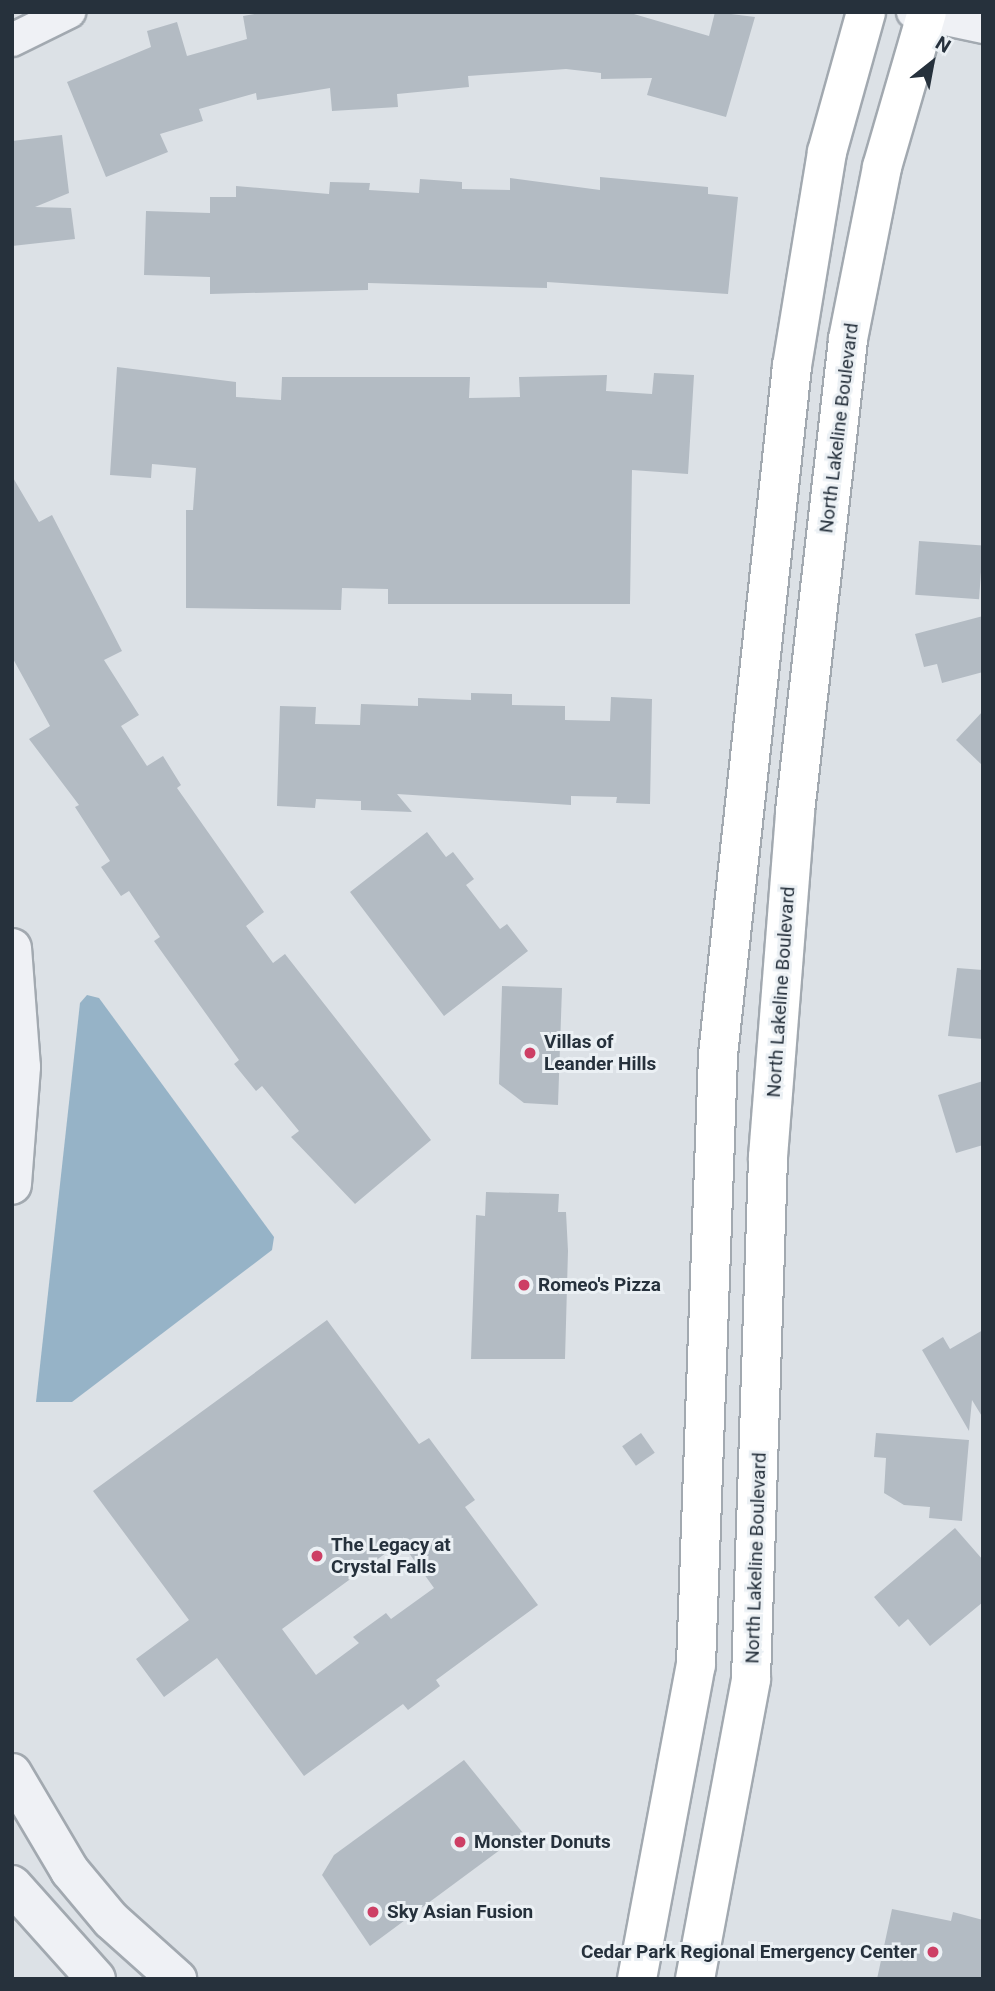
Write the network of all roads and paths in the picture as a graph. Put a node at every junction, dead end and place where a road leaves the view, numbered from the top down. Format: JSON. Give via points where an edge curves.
{"nodes":[{"id":1,"x":69,"y":12,"type":"edge"},
{"id":2,"x":866,"y":12,"type":"edge"},
{"id":3,"x":922,"y":13,"type":"edge"},
{"id":4,"x":983,"y":27,"type":"edge"},
{"id":5,"x":12,"y":40,"type":"edge"},
{"id":6,"x":12,"y":948,"type":"edge"},
{"id":7,"x":12,"y":1185,"type":"edge"},
{"id":8,"x":12,"y":1773,"type":"edge"},
{"id":9,"x":12,"y":1885,"type":"edge"},
{"id":10,"x":96,"y":1979,"type":"edge"},
{"id":11,"x":177,"y":1979,"type":"edge"},
{"id":12,"x":637,"y":1979,"type":"edge"},
{"id":13,"x":695,"y":1979,"type":"edge"}],
"edges":[{"from":1,"to":5,"type":"street"},
{"from":2,"to":12,"type":"main road","via":[[827,152],[792,366],[718,1055],[696,1665]]},
{"from":3,"to":4,"type":"street"},
{"from":3,"to":13,"type":"main road","name":"North Lakeline Boulevard","via":[[882,167],[848,339],[794,812],[768,1157],[751,1679]]},
{"from":6,"to":7,"type":"street","via":[[21,1067]]},
{"from":8,"to":11,"type":"street","via":[[70,1871],[111,1920]]},
{"from":9,"to":10,"type":"street"}]}
